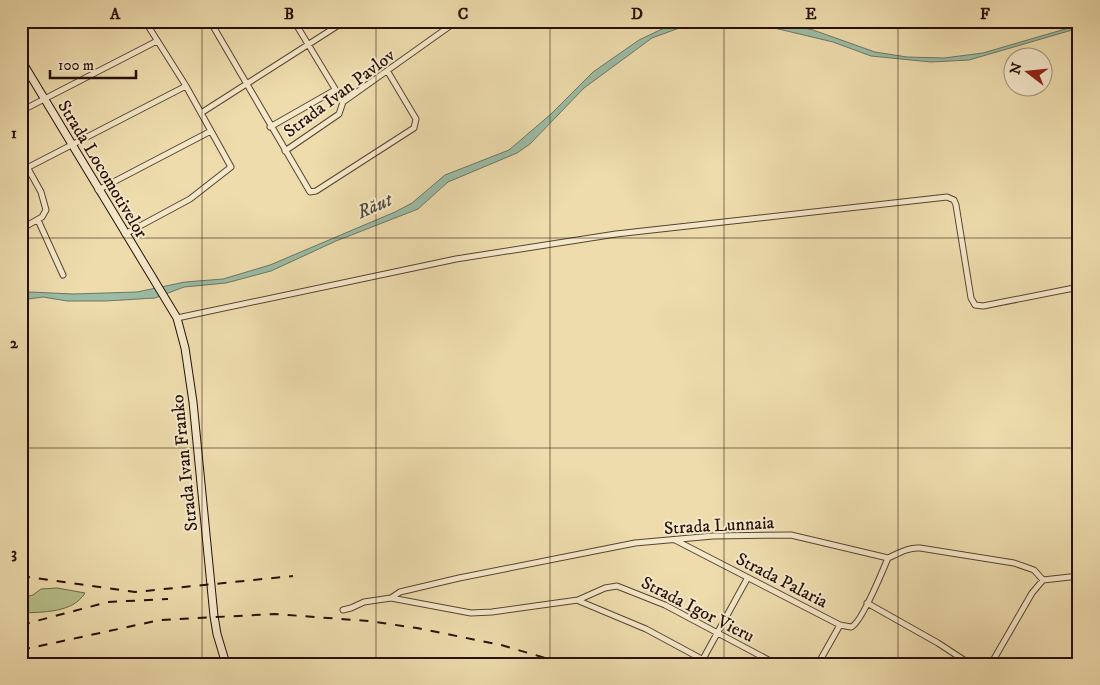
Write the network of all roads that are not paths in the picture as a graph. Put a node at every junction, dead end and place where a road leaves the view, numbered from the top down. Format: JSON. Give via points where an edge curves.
{"nodes":[{"id":1,"x":146,"y":21,"type":"edge"},
{"id":2,"x":210,"y":21,"type":"edge"},
{"id":3,"x":294,"y":21,"type":"edge"},
{"id":4,"x":345,"y":21,"type":"edge"},
{"id":5,"x":457,"y":21,"type":"edge"},
{"id":6,"x":157,"y":40,"type":"junction"},
{"id":7,"x":308,"y":45,"type":"junction"},
{"id":8,"x":21,"y":60,"type":"edge"},
{"id":9,"x":388,"y":72,"type":"junction"},
{"id":10,"x":245,"y":84,"type":"junction"},
{"id":11,"x":186,"y":86,"type":"junction"},
{"id":12,"x":335,"y":90,"type":"junction"},
{"id":13,"x":43,"y":99,"type":"junction"},
{"id":14,"x":343,"y":102,"type":"junction"},
{"id":15,"x":21,"y":111,"type":"edge"},
{"id":16,"x":201,"y":113,"type":"junction"},
{"id":17,"x":270,"y":127,"type":"junction"},
{"id":18,"x":212,"y":131,"type":"junction"},
{"id":19,"x":71,"y":144,"type":"junction"},
{"id":20,"x":284,"y":151,"type":"junction"},
{"id":21,"x":21,"y":156,"type":"edge"},
{"id":22,"x":28,"y":167,"type":"junction"},
{"id":23,"x":21,"y":171,"type":"edge"},
{"id":24,"x":98,"y":190,"type":"junction"},
{"id":25,"x":38,"y":220,"type":"junction"},
{"id":26,"x":21,"y":229,"type":"edge"},
{"id":27,"x":125,"y":234,"type":"junction"},
{"id":28,"x":144,"y":268,"type":"joint"},
{"id":29,"x":63,"y":275,"type":"dead end"},
{"id":30,"x":1079,"y":287,"type":"edge"},
{"id":31,"x":177,"y":318,"type":"junction"},
{"id":32,"x":675,"y":540,"type":"junction"},
{"id":33,"x":888,"y":558,"type":"junction"},
{"id":34,"x":1079,"y":576,"type":"edge"},
{"id":35,"x":748,"y":578,"type":"junction"},
{"id":36,"x":1043,"y":580,"type":"junction"},
{"id":37,"x":391,"y":598,"type":"junction"},
{"id":38,"x":578,"y":600,"type":"junction"},
{"id":39,"x":868,"y":603,"type":"junction"},
{"id":40,"x":343,"y":610,"type":"dead end"},
{"id":41,"x":840,"y":625,"type":"junction"},
{"id":42,"x":718,"y":633,"type":"junction"},
{"id":43,"x":704,"y":659,"type":"junction"},
{"id":44,"x":226,"y":664,"type":"edge"},
{"id":45,"x":711,"y":664,"type":"edge"},
{"id":46,"x":776,"y":664,"type":"edge"},
{"id":47,"x":818,"y":664,"type":"edge"},
{"id":48,"x":970,"y":664,"type":"edge"},
{"id":49,"x":991,"y":664,"type":"edge"}],
"edges":[{"from":1,"to":6,"type":"street"},
{"from":2,"to":10,"type":"street"},
{"from":3,"to":7,"type":"street"},
{"from":4,"to":7,"type":"street"},
{"from":5,"to":9,"type":"street","name":"Strada Ivan Pavlov"},
{"from":6,"to":11,"type":"street"},
{"from":6,"to":13,"type":"street"},
{"from":7,"to":10,"type":"street"},
{"from":7,"to":12,"type":"street"},
{"from":8,"to":13,"type":"main road","name":"Strada Locomotivelor"},
{"from":9,"to":14,"type":"street","name":"Strada Ivan Pavlov"},
{"from":9,"to":20,"type":"street","via":[[416,119],[414,128],[310,192]]},
{"from":10,"to":16,"type":"street"},
{"from":10,"to":17,"type":"street"},
{"from":11,"to":16,"type":"street"},
{"from":11,"to":19,"type":"street"},
{"from":12,"to":14,"type":"street"},
{"from":12,"to":17,"type":"street","name":"Strada Ivan Pavlov"},
{"from":13,"to":15,"type":"street"},
{"from":13,"to":19,"type":"main road","name":"Strada Locomotivelor"},
{"from":14,"to":20,"type":"street","name":"Strada Ivan Pavlov","via":[[339,114]]},
{"from":16,"to":18,"type":"street"},
{"from":17,"to":20,"type":"street"},
{"from":18,"to":24,"type":"street"},
{"from":18,"to":27,"type":"street","via":[[231,167],[221,178],[190,199]]},
{"from":19,"to":22,"type":"street"},
{"from":19,"to":24,"type":"main road","name":"Strada Locomotivelor"},
{"from":21,"to":22,"type":"street"},
{"from":22,"to":23,"type":"street"},
{"from":22,"to":25,"type":"street","via":[[46,205]]},
{"from":24,"to":27,"type":"main road","name":"Strada Locomotivelor"},
{"from":25,"to":26,"type":"street"},
{"from":25,"to":29,"type":"street"},
{"from":27,"to":28,"type":"main road","name":"Strada Locomotivelor"},
{"from":28,"to":31,"type":"main road","name":"Strada Ivan Franko"},
{"from":30,"to":31,"type":"street","via":[[975,305],[971,298],[956,205],[947,197],[616,234],[456,259]]},
{"from":31,"to":44,"type":"main road","name":"Strada Ivan Franko","via":[[193,402],[217,634]]},
{"from":32,"to":33,"type":"street","name":"Strada Lunnaia","via":[[791,535]]},
{"from":32,"to":35,"type":"street","name":"Strada Palaria"},
{"from":32,"to":37,"type":"street","name":"Strada Lunnaia","via":[[635,543],[515,566],[400,592]]},
{"from":33,"to":36,"type":"street","via":[[909,548],[920,548],[1014,563],[1034,570]]},
{"from":33,"to":39,"type":"street","name":"Strada Palaria"},
{"from":34,"to":36,"type":"street"},
{"from":35,"to":41,"type":"street","name":"Strada Palaria"},
{"from":35,"to":42,"type":"street"},
{"from":36,"to":49,"type":"street","via":[[1032,593]]},
{"from":37,"to":38,"type":"street","name":"Strada Igor Vieru","via":[[470,613]]},
{"from":37,"to":40,"type":"street","name":"Strada Igor Vieru","via":[[364,602]]},
{"from":38,"to":42,"type":"street","name":"Strada Igor Vieru","via":[[617,586],[665,605]]},
{"from":38,"to":43,"type":"street"},
{"from":39,"to":41,"type":"street","name":"Strada Palaria","via":[[855,626]]},
{"from":39,"to":48,"type":"street"},
{"from":41,"to":47,"type":"street"},
{"from":42,"to":43,"type":"street"},
{"from":42,"to":46,"type":"street","name":"Strada Igor Vieru"},
{"from":43,"to":45,"type":"street"}]}
